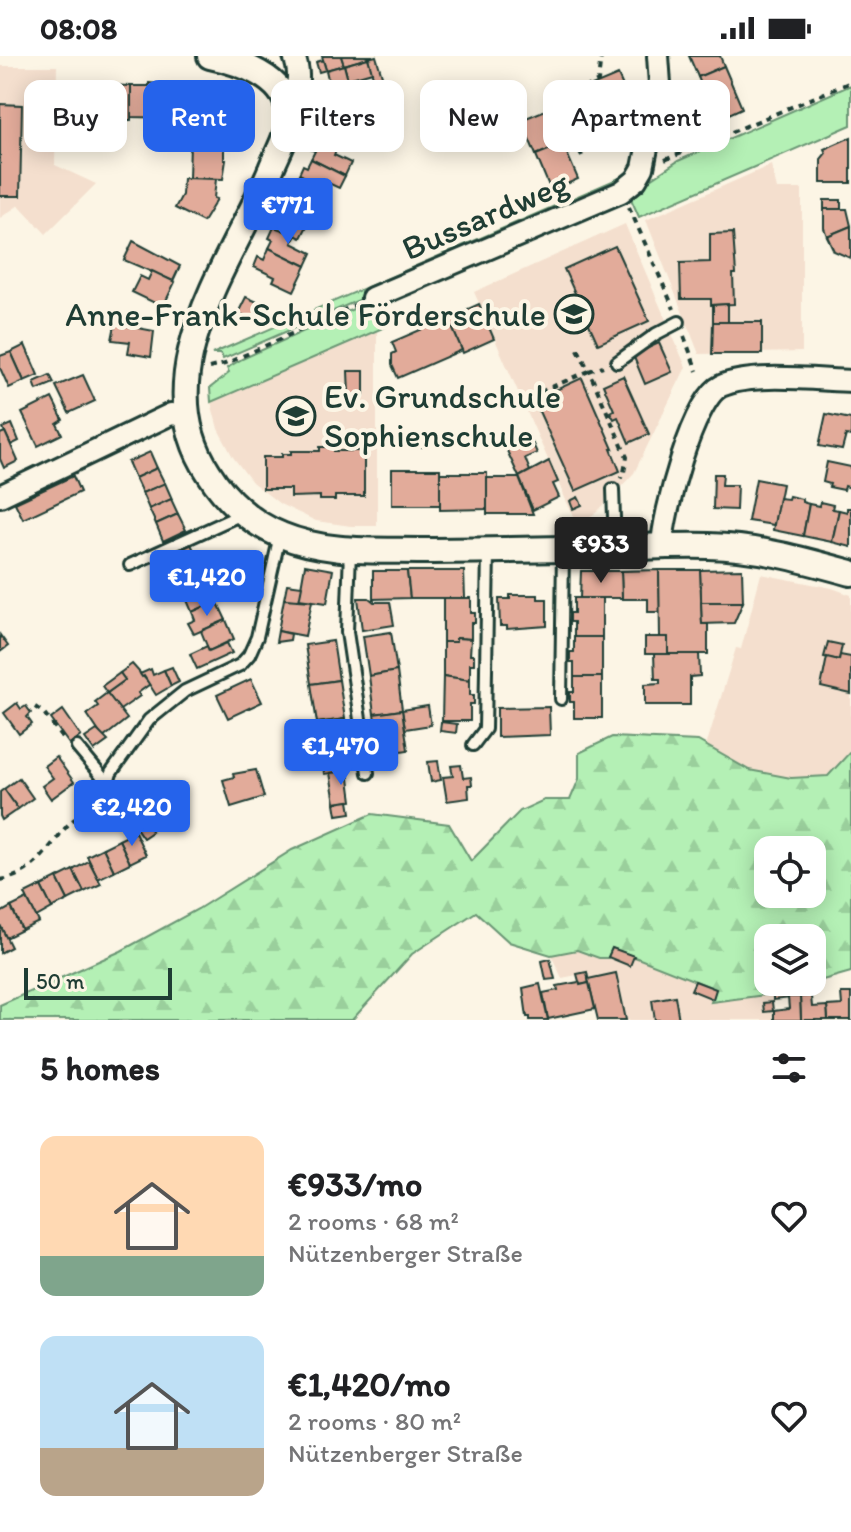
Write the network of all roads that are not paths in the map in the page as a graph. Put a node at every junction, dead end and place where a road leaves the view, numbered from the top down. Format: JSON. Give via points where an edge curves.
{"nodes":[{"id":1,"x":210,"y":56,"type":"edge"},
{"id":2,"x":294,"y":56,"type":"edge"},
{"id":3,"x":658,"y":56,"type":"edge"},
{"id":4,"x":298,"y":80,"type":"edge"},
{"id":5,"x":271,"y":84,"type":"edge"},
{"id":6,"x":278,"y":152,"type":"edge"},
{"id":7,"x":372,"y":298,"type":"road end"},
{"id":8,"x":679,"y":322,"type":"road end"},
{"id":9,"x":617,"y":362,"type":"dead end"},
{"id":10,"x":851,"y":381,"type":"edge"},
{"id":11,"x":187,"y":416,"type":"junction"},
{"id":12,"x":613,"y":489,"type":"road end"},
{"id":13,"x":0,"y":496,"type":"edge"},
{"id":14,"x":244,"y":513,"type":"junction"},
{"id":15,"x":280,"y":535,"type":"junction"},
{"id":16,"x":662,"y":546,"type":"junction"},
{"id":17,"x":615,"y":548,"type":"junction"},
{"id":18,"x":563,"y":549,"type":"junction"},
{"id":19,"x":350,"y":551,"type":"junction"},
{"id":20,"x":488,"y":551,"type":"junction"},
{"id":21,"x":130,"y":565,"type":"dead end"},
{"id":22,"x":851,"y":573,"type":"edge"},
{"id":23,"x":561,"y":699,"type":"dead end"},
{"id":24,"x":473,"y":745,"type":"dead end"},
{"id":25,"x":77,"y":747,"type":"road end"},
{"id":26,"x":368,"y":773,"type":"dead end"},
{"id":27,"x":108,"y":784,"type":"junction"},
{"id":28,"x":104,"y":798,"type":"road end"}],
"edges":[{"from":1,"to":5,"type":"street"},
{"from":2,"to":4,"type":"street"},
{"from":3,"to":7,"type":"street","name":"Bussardweg","via":[[660,84],[636,180],[621,192]]},
{"from":6,"to":11,"type":"street","via":[[195,334]]},
{"from":8,"to":9,"type":"lane"},
{"from":10,"to":16,"type":"street","via":[[747,380],[716,389],[705,402],[673,485]]},
{"from":11,"to":13,"type":"street","via":[[171,414]]},
{"from":11,"to":14,"type":"street","via":[[201,460]]},
{"from":12,"to":17,"type":"lane"},
{"from":14,"to":15,"type":"street"},
{"from":14,"to":21,"type":"lane"},
{"from":15,"to":19,"type":"street"},
{"from":15,"to":27,"type":"lane","via":[[249,655],[240,665],[185,691],[149,720]]},
{"from":16,"to":17,"type":"street"},
{"from":16,"to":22,"type":"street","via":[[739,547]]},
{"from":17,"to":18,"type":"street"},
{"from":18,"to":20,"type":"street"},
{"from":18,"to":23,"type":"lane"},
{"from":19,"to":20,"type":"street"},
{"from":19,"to":26,"type":"lane","via":[[347,632]]},
{"from":20,"to":24,"type":"lane","via":[[485,729]]},
{"from":25,"to":27,"type":"lane"},
{"from":27,"to":28,"type":"lane"}]}
